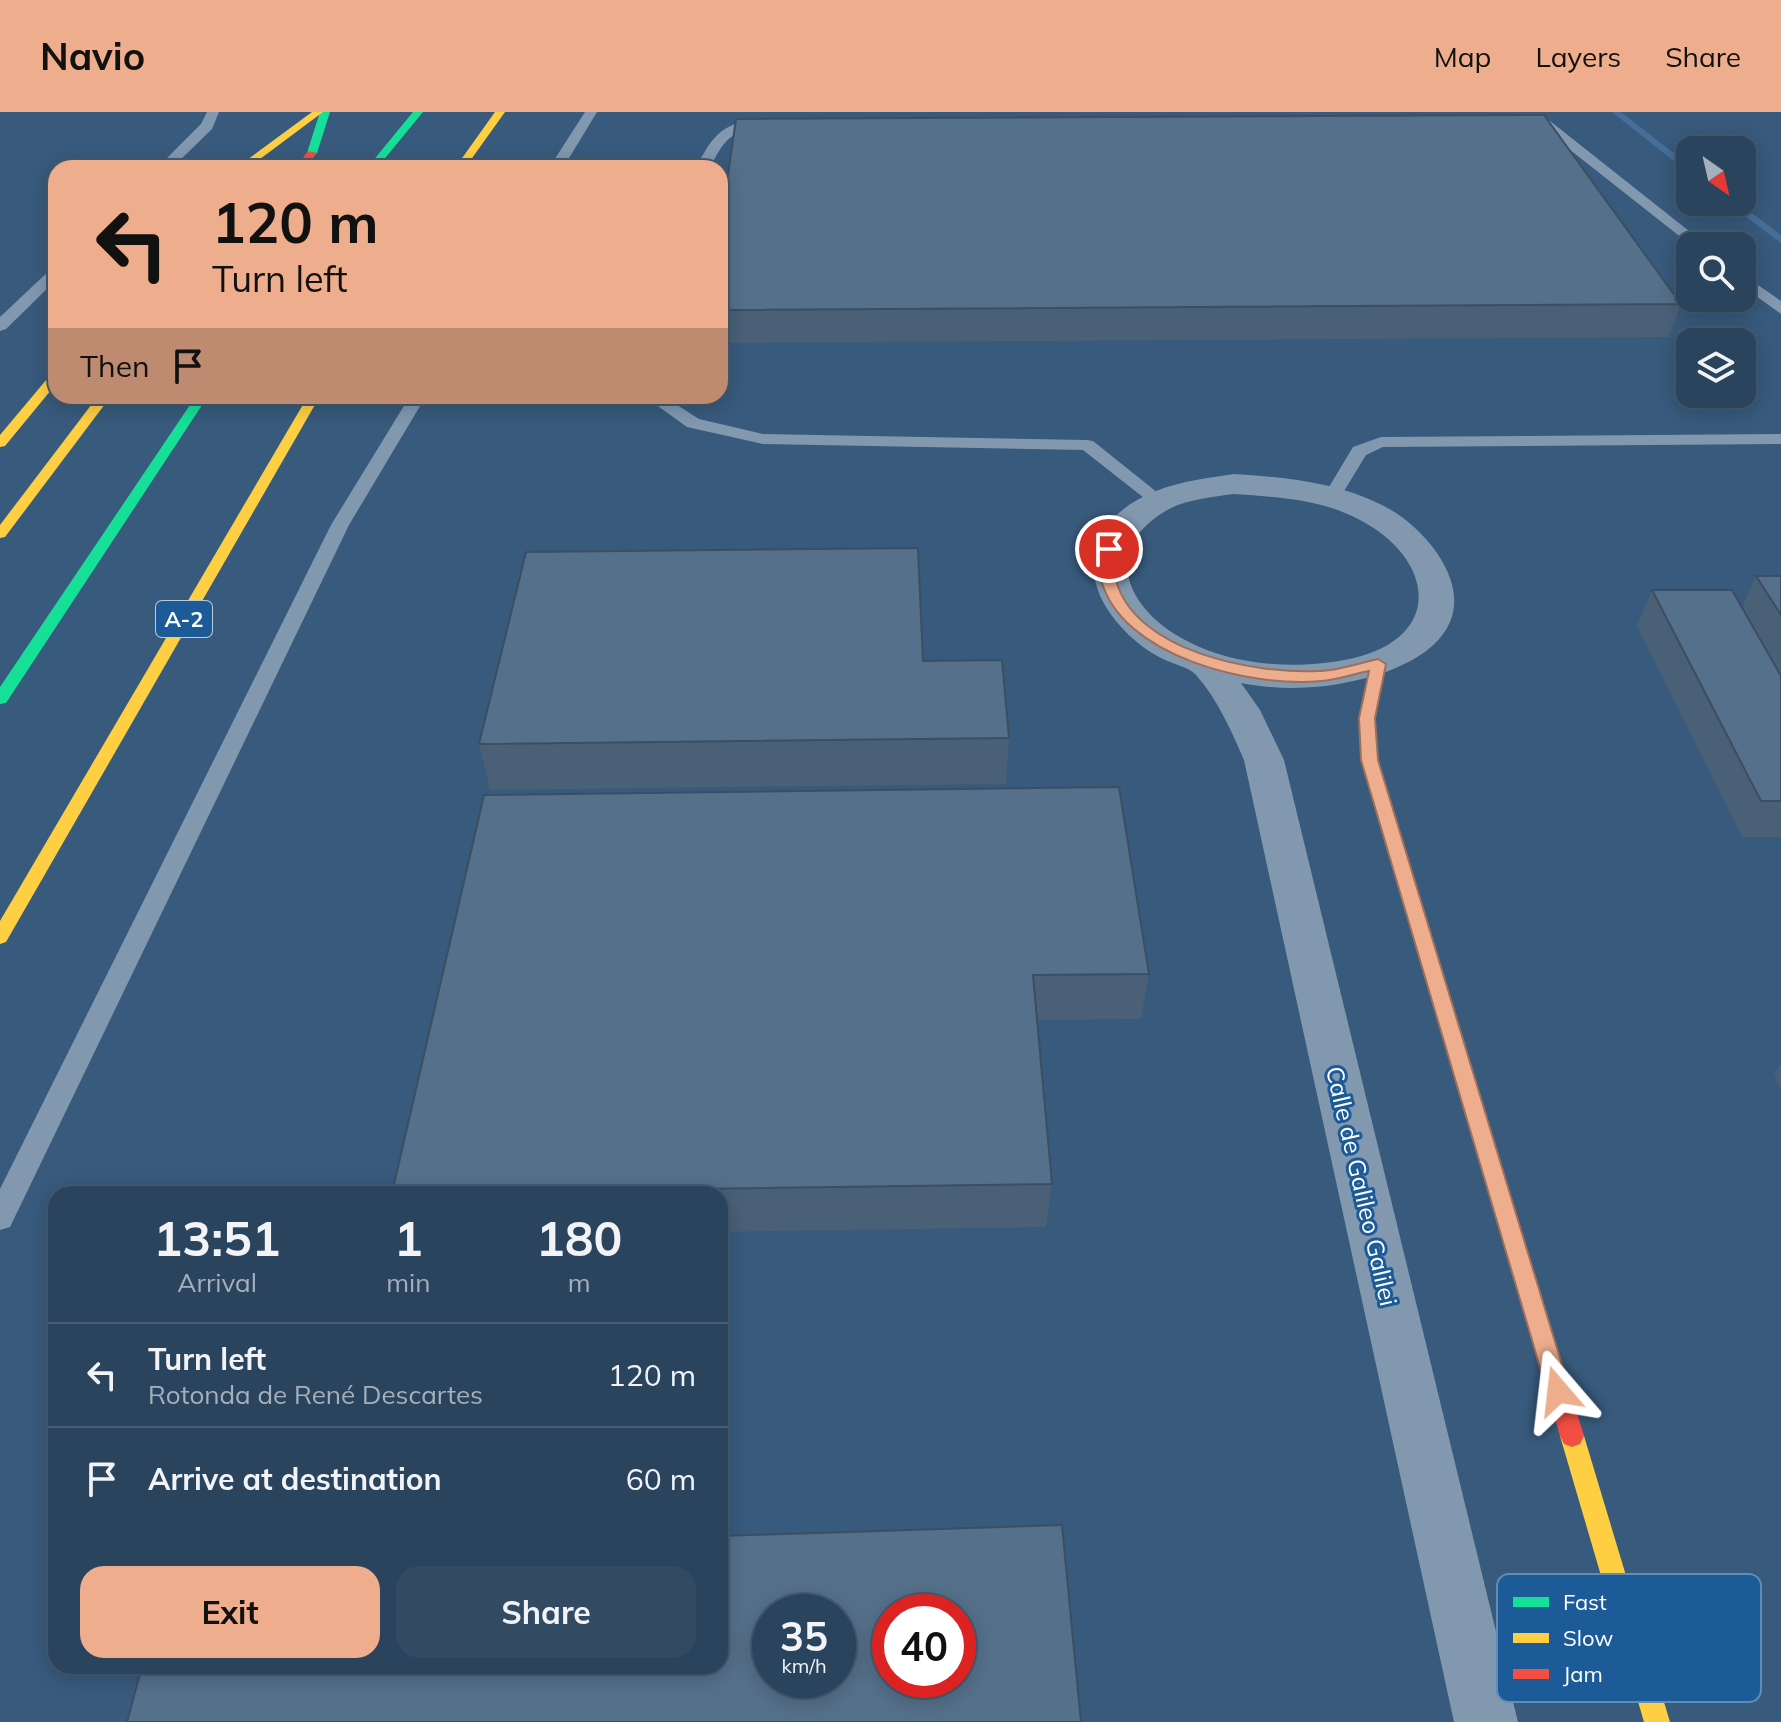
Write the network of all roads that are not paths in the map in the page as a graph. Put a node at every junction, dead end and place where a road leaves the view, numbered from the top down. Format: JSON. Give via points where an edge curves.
{"nodes":[{"id":1,"x":213,"y":112,"type":"edge"},
{"id":2,"x":318,"y":112,"type":"edge"},
{"id":3,"x":325,"y":112,"type":"edge"},
{"id":4,"x":418,"y":112,"type":"edge"},
{"id":5,"x":500,"y":112,"type":"edge"},
{"id":6,"x":591,"y":112,"type":"edge"},
{"id":7,"x":731,"y":112,"type":"edge"},
{"id":8,"x":1534,"y":112,"type":"edge"},
{"id":9,"x":780,"y":121,"type":"edge"},
{"id":10,"x":1521,"y":121,"type":"edge"},
{"id":11,"x":1545,"y":124,"type":"junction"},
{"id":12,"x":728,"y":128,"type":"junction"},
{"id":13,"x":172,"y":160,"type":"edge"},
{"id":14,"x":252,"y":160,"type":"edge"},
{"id":15,"x":306,"y":160,"type":"edge"},
{"id":16,"x":379,"y":160,"type":"edge"},
{"id":17,"x":466,"y":160,"type":"edge"},
{"id":18,"x":561,"y":160,"type":"edge"},
{"id":19,"x":707,"y":160,"type":"edge"},
{"id":20,"x":1683,"y":232,"type":"edge"},
{"id":21,"x":48,"y":280,"type":"edge"},
{"id":22,"x":1756,"y":290,"type":"edge"},
{"id":23,"x":1781,"y":309,"type":"edge"},
{"id":24,"x":0,"y":326,"type":"edge"},
{"id":25,"x":48,"y":386,"type":"edge"},
{"id":26,"x":99,"y":404,"type":"edge"},
{"id":27,"x":197,"y":404,"type":"edge"},
{"id":28,"x":309,"y":404,"type":"edge"},
{"id":29,"x":413,"y":404,"type":"edge"},
{"id":30,"x":664,"y":404,"type":"edge"},
{"id":31,"x":1781,"y":439,"type":"edge"},
{"id":32,"x":0,"y":443,"type":"edge"},
{"id":33,"x":1332,"y":497,"type":"junction"},
{"id":34,"x":1159,"y":501,"type":"junction"},
{"id":35,"x":0,"y":534,"type":"edge"},
{"id":36,"x":1207,"y":663,"type":"junction"},
{"id":37,"x":1378,"y":664,"type":"junction"},
{"id":38,"x":0,"y":699,"type":"edge"},
{"id":39,"x":3,"y":944,"type":"edge"},
{"id":40,"x":0,"y":1218,"type":"edge"},
{"id":41,"x":1613,"y":1574,"type":"edge"},
{"id":42,"x":1651,"y":1702,"type":"edge"},
{"id":43,"x":1486,"y":1722,"type":"edge"},
{"id":44,"x":1657,"y":1722,"type":"edge"}],
"edges":[{"from":1,"to":13,"type":"lane","via":[[207,126]]},
{"from":2,"to":14,"type":"main road"},
{"from":3,"to":15,"type":"main road"},
{"from":4,"to":16,"type":"main road"},
{"from":5,"to":17,"type":"main road"},
{"from":6,"to":18,"type":"lane"},
{"from":7,"to":12,"type":"lane"},
{"from":8,"to":11,"type":"lane"},
{"from":9,"to":12,"type":"lane"},
{"from":10,"to":11,"type":"lane"},
{"from":11,"to":20,"type":"lane"},
{"from":12,"to":19,"type":"lane"},
{"from":21,"to":24,"type":"lane"},
{"from":22,"to":23,"type":"lane"},
{"from":25,"to":32,"type":"main road"},
{"from":26,"to":35,"type":"main road"},
{"from":27,"to":38,"type":"main road"},
{"from":28,"to":39,"type":"main road","number":"A-2"},
{"from":29,"to":40,"type":"lane","via":[[340,525]]},
{"from":30,"to":34,"type":"lane","via":[[693,423],[763,439],[1087,445]]},
{"from":31,"to":33,"type":"lane","via":[[1381,442],[1359,451]]},
{"from":33,"to":34,"type":"street","via":[[1283,486],[1234,484]]},
{"from":33,"to":37,"type":"street","via":[[1389,523],[1423,553],[1438,584],[1432,623],[1410,647]]},
{"from":34,"to":36,"type":"street","via":[[1129,519],[1109,549],[1108,579],[1124,610],[1157,639]]},
{"from":36,"to":37,"type":"street","via":[[1265,676],[1321,676]]},
{"from":36,"to":43,"type":"street","name":"Calle de Galileo Galilei","via":[[1241,710],[1264,760]]},
{"from":37,"to":41,"type":"main road","via":[[1367,718],[1370,760]]},
{"from":42,"to":44,"type":"main road"}]}
